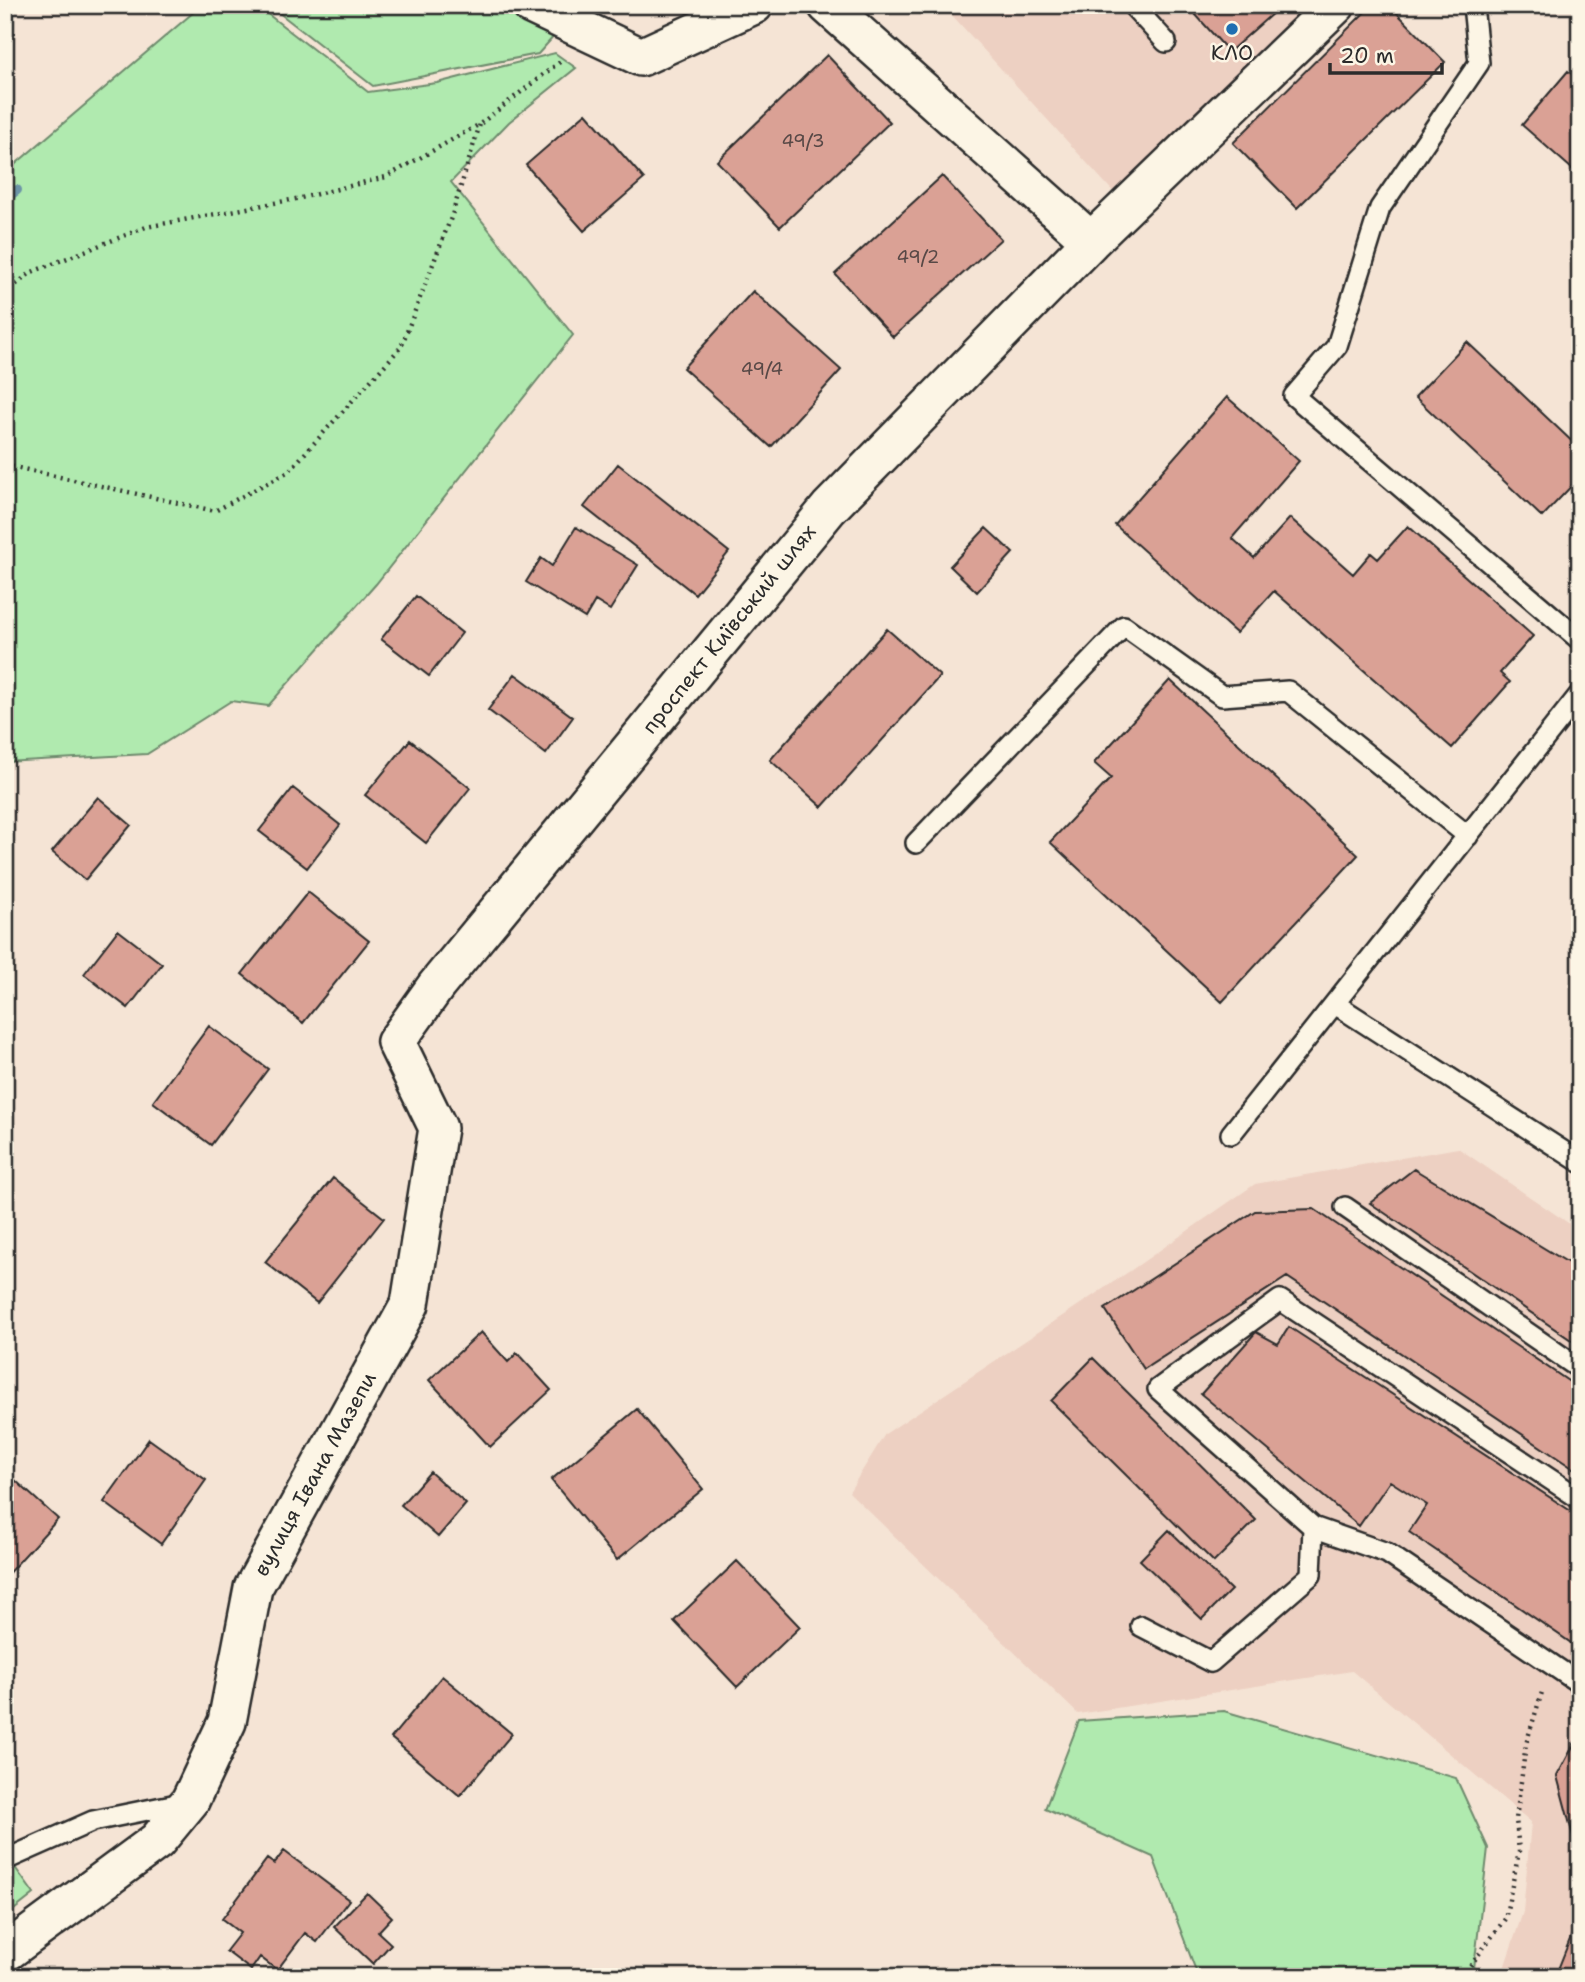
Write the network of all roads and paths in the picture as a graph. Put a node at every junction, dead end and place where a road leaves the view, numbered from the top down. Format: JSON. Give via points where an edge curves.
{"nodes":[{"id":1,"x":531,"y":5,"type":"edge"},
{"id":2,"x":754,"y":5,"type":"edge"},
{"id":3,"x":827,"y":5,"type":"edge"},
{"id":4,"x":1132,"y":5,"type":"edge"},
{"id":5,"x":1336,"y":5,"type":"edge"},
{"id":6,"x":1474,"y":5,"type":"edge"},
{"id":7,"x":595,"y":35,"type":"junction"},
{"id":8,"x":1166,"y":42,"type":"dead end"},
{"id":9,"x":480,"y":124,"type":"junction"},
{"id":10,"x":1091,"y":241,"type":"junction"},
{"id":11,"x":5,"y":293,"type":"edge"},
{"id":12,"x":5,"y":465,"type":"edge"},
{"id":13,"x":1580,"y":640,"type":"edge"},
{"id":14,"x":1580,"y":694,"type":"edge"},
{"id":15,"x":1468,"y":836,"type":"junction"},
{"id":16,"x":916,"y":843,"type":"dead end"},
{"id":17,"x":1335,"y":1004,"type":"junction"},
{"id":18,"x":396,"y":1042,"type":"joint"},
{"id":19,"x":1231,"y":1134,"type":"dead end"},
{"id":20,"x":1580,"y":1162,"type":"edge"},
{"id":21,"x":1345,"y":1207,"type":"dead end"},
{"id":22,"x":1580,"y":1368,"type":"edge"},
{"id":23,"x":1580,"y":1499,"type":"edge"},
{"id":24,"x":1313,"y":1527,"type":"junction"},
{"id":25,"x":1142,"y":1626,"type":"dead end"},
{"id":26,"x":1531,"y":1650,"type":"junction"},
{"id":27,"x":1579,"y":1684,"type":"edge"},
{"id":28,"x":190,"y":1801,"type":"junction"},
{"id":29,"x":5,"y":1860,"type":"edge"},
{"id":30,"x":5,"y":1953,"type":"edge"},
{"id":31,"x":1462,"y":1977,"type":"edge"}],
"edges":[{"from":1,"to":7,"type":"street"},
{"from":2,"to":7,"type":"street","via":[[641,57]]},
{"from":3,"to":10,"type":"street"},
{"from":4,"to":8,"type":"lane"},
{"from":5,"to":10,"type":"street","name":"проспект Київський шлях"},
{"from":6,"to":13,"type":"lane","via":[[1479,62],[1380,208],[1337,346],[1294,396]]},
{"from":7,"to":9,"type":"path"},
{"from":9,"to":11,"type":"path","via":[[386,177],[146,227],[32,272]]},
{"from":9,"to":12,"type":"path","via":[[452,215],[401,347],[289,471],[215,511]]},
{"from":10,"to":18,"type":"street","name":"проспект Київський шлях","via":[[829,508],[436,986]]},
{"from":14,"to":15,"type":"lane"},
{"from":15,"to":16,"type":"lane","via":[[1288,691],[1222,696],[1124,626]]},
{"from":15,"to":17,"type":"lane"},
{"from":17,"to":19,"type":"lane"},
{"from":17,"to":20,"type":"lane"},
{"from":18,"to":28,"type":"street","name":"вулиця Івана Мазепи","via":[[438,1128],[410,1304],[253,1588],[227,1722]]},
{"from":21,"to":22,"type":"lane"},
{"from":23,"to":24,"type":"lane","via":[[1280,1300],[1158,1389]]},
{"from":24,"to":25,"type":"lane","via":[[1311,1575],[1211,1662]]},
{"from":24,"to":26,"type":"lane","via":[[1387,1553]]},
{"from":26,"to":27,"type":"lane"},
{"from":26,"to":31,"type":"path","via":[[1544,1686],[1526,1744],[1516,1819],[1517,1866],[1505,1919]]},
{"from":28,"to":29,"type":"lane","via":[[93,1821]]},
{"from":28,"to":30,"type":"street","name":"вулиця Івана Мазепи","via":[[157,1841]]}]}
